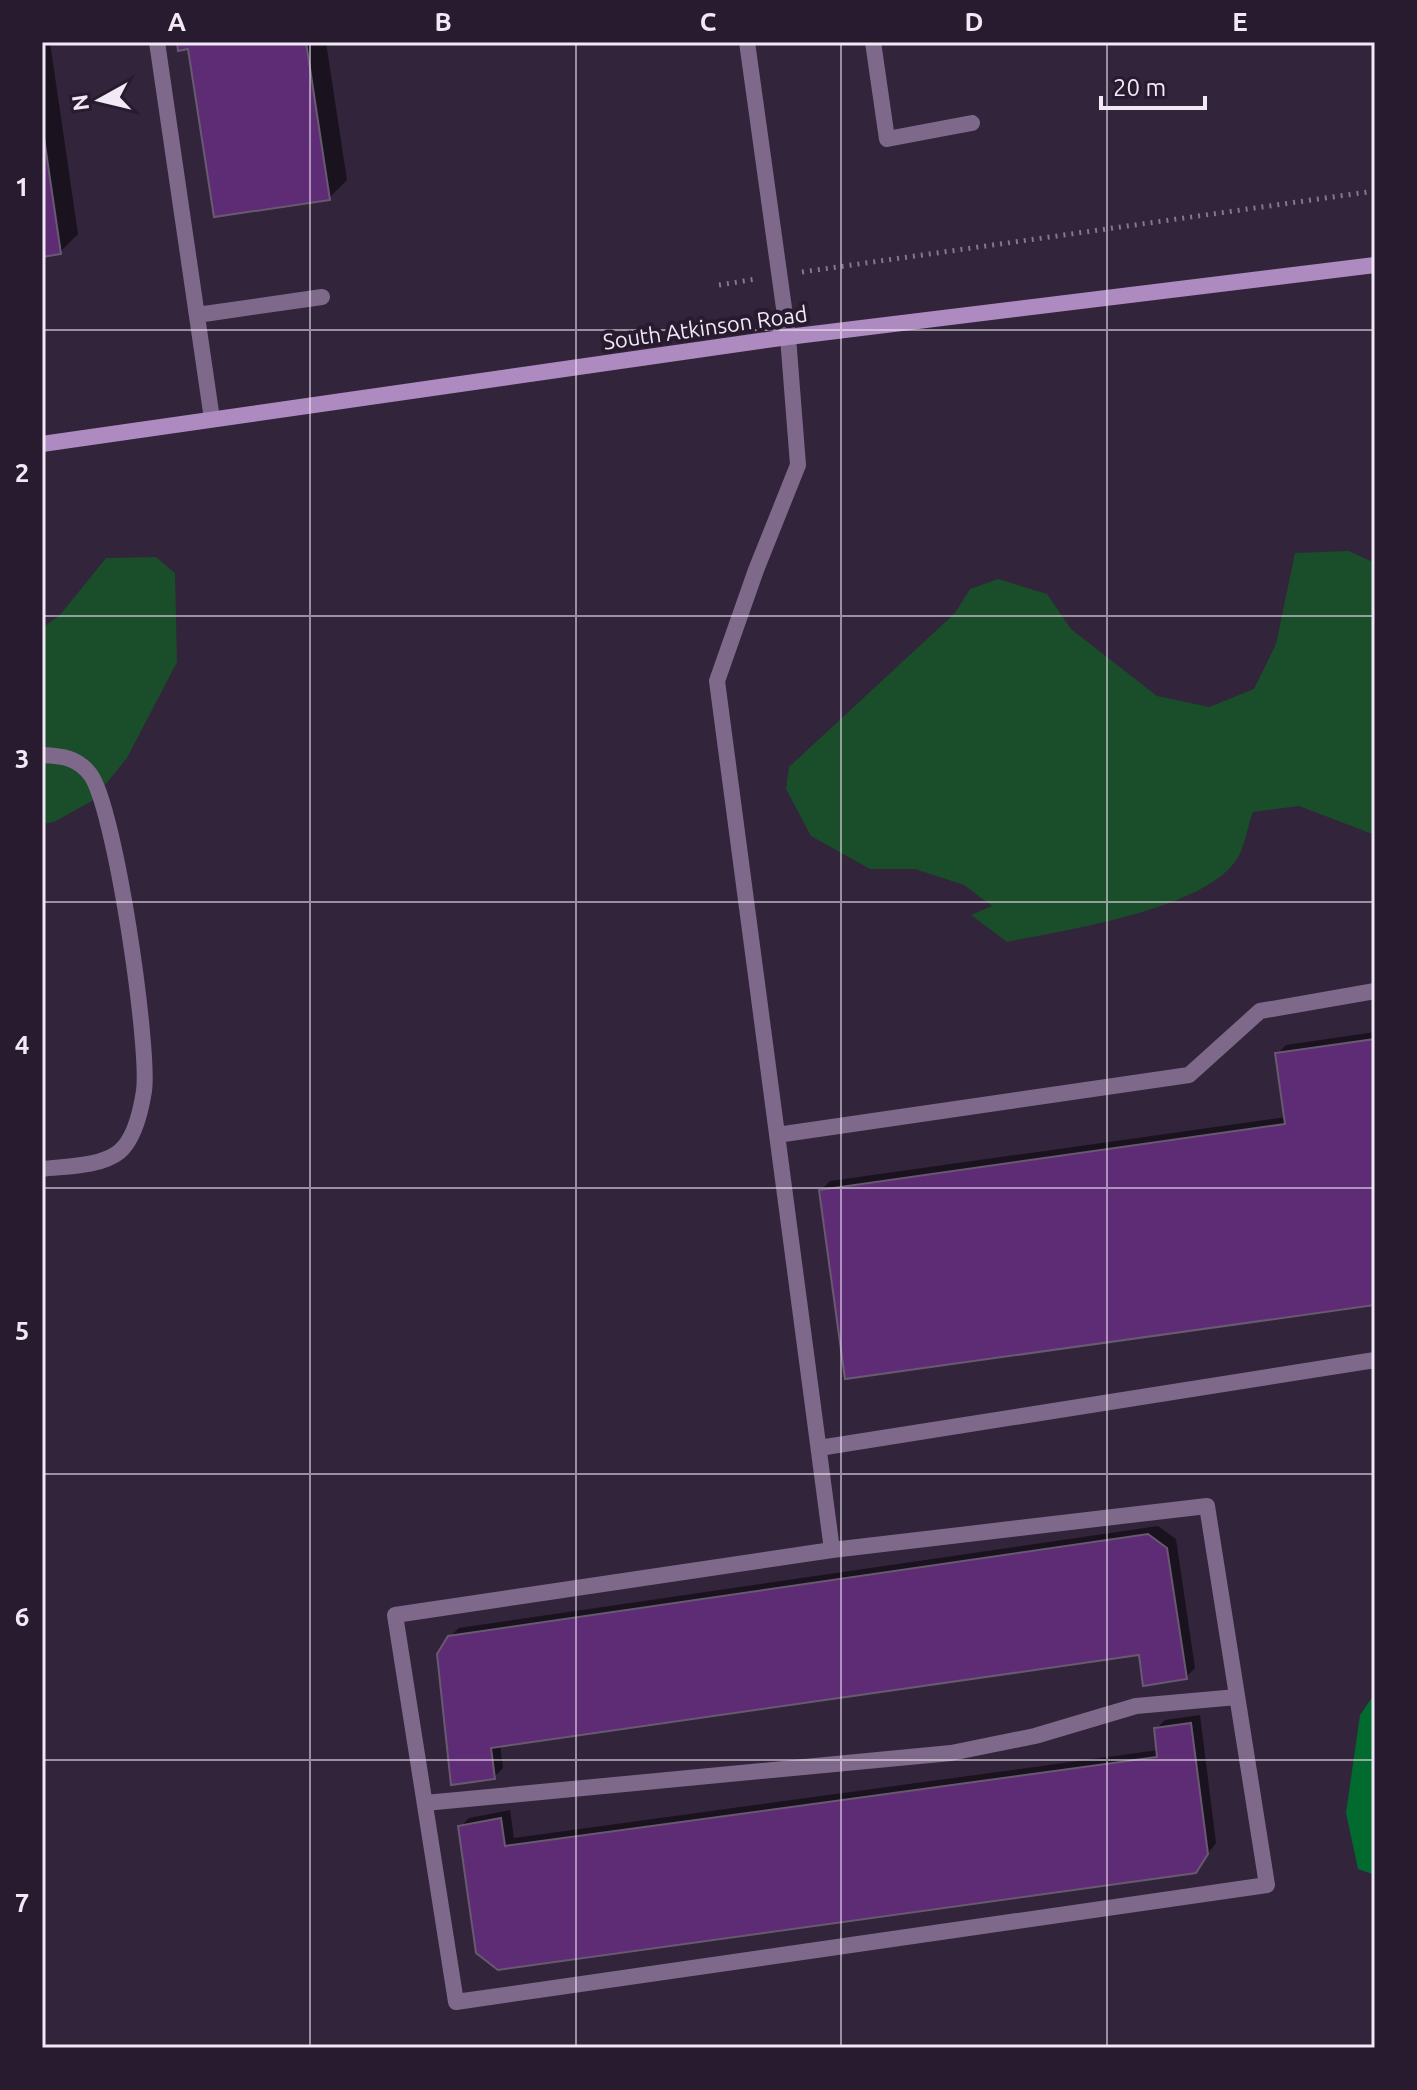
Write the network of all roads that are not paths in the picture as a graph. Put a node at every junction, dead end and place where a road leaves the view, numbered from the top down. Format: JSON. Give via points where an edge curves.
{"nodes":[{"id":1,"x":157,"y":42,"type":"edge"},
{"id":2,"x":747,"y":42,"type":"edge"},
{"id":3,"x":873,"y":42,"type":"edge"},
{"id":4,"x":972,"y":123,"type":"dead end"},
{"id":5,"x":1375,"y":265,"type":"edge"},
{"id":6,"x":322,"y":297,"type":"dead end"},
{"id":7,"x":197,"y":315,"type":"junction"},
{"id":8,"x":788,"y":337,"type":"junction"},
{"id":9,"x":212,"y":419,"type":"junction"},
{"id":10,"x":42,"y":444,"type":"edge"},
{"id":11,"x":42,"y":755,"type":"edge"},
{"id":12,"x":1375,"y":991,"type":"edge"},
{"id":13,"x":777,"y":1135,"type":"junction"},
{"id":14,"x":42,"y":1169,"type":"edge"},
{"id":15,"x":1375,"y":1360,"type":"edge"},
{"id":16,"x":819,"y":1448,"type":"junction"},
{"id":17,"x":832,"y":1550,"type":"junction"},
{"id":18,"x":1237,"y":1697,"type":"junction"},
{"id":19,"x":425,"y":1803,"type":"junction"}],
"edges":[{"from":1,"to":7,"type":"street"},
{"from":2,"to":8,"type":"street"},
{"from":3,"to":4,"type":"street","via":[[887,139]]},
{"from":5,"to":8,"type":"main road","name":"South Atkinson Road"},
{"from":6,"to":7,"type":"street"},
{"from":7,"to":9,"type":"street"},
{"from":8,"to":9,"type":"main road","name":"South Atkinson Road"},
{"from":8,"to":13,"type":"street","via":[[798,465],[717,681]]},
{"from":9,"to":10,"type":"main road","name":"South Atkinson Road"},
{"from":11,"to":14,"type":"street","via":[[69,756],[83,765],[101,794],[115,848],[145,1066],[138,1120],[119,1152],[103,1160]]},
{"from":12,"to":13,"type":"street","via":[[1260,1011],[1189,1075]]},
{"from":13,"to":16,"type":"street"},
{"from":15,"to":16,"type":"street"},
{"from":16,"to":17,"type":"street"},
{"from":17,"to":18,"type":"street","via":[[1207,1506]]},
{"from":17,"to":19,"type":"street","via":[[395,1615]]},
{"from":18,"to":19,"type":"street","via":[[1136,1706],[1035,1736],[951,1753]]},
{"from":18,"to":19,"type":"street","via":[[1267,1885],[456,2002]]}]}
